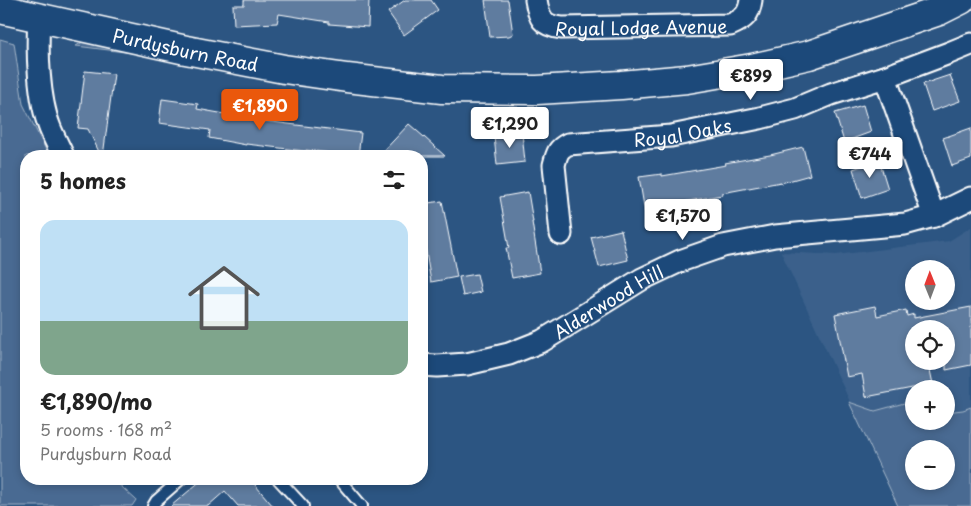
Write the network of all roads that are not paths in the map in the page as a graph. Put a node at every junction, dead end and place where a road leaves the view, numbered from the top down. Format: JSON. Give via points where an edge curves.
{"nodes":[{"id":1,"x":536,"y":0,"type":"edge"},
{"id":2,"x":751,"y":0,"type":"edge"},
{"id":3,"x":961,"y":0,"type":"edge"},
{"id":4,"x":0,"y":9,"type":"edge"},
{"id":5,"x":39,"y":18,"type":"junction"},
{"id":6,"x":971,"y":44,"type":"edge"},
{"id":7,"x":885,"y":77,"type":"junction"},
{"id":8,"x":60,"y":150,"type":"edge"},
{"id":9,"x":971,"y":198,"type":"edge"},
{"id":10,"x":934,"y":216,"type":"junction"},
{"id":11,"x":561,"y":234,"type":"dead end"},
{"id":12,"x":428,"y":365,"type":"edge"},
{"id":13,"x":174,"y":485,"type":"edge"},
{"id":14,"x":284,"y":485,"type":"edge"},
{"id":15,"x":344,"y":485,"type":"edge"},
{"id":16,"x":153,"y":506,"type":"edge"},
{"id":17,"x":304,"y":506,"type":"edge"},
{"id":18,"x":362,"y":506,"type":"edge"}],
"edges":[{"from":1,"to":2,"type":"street","name":"Royal Lodge Avenue","via":[[543,22],[562,28],[730,25],[748,14]]},
{"from":3,"to":5,"type":"street","name":"Purdysburn Road","via":[[940,11],[809,54],[752,68],[620,85],[537,90],[442,89],[347,78],[186,50]]},
{"from":4,"to":5,"type":"street","name":"Purdysburn Road"},
{"from":5,"to":8,"type":"street","via":[[38,49],[44,104]]},
{"from":6,"to":7,"type":"street","name":"Royal Oaks"},
{"from":7,"to":10,"type":"street"},
{"from":7,"to":11,"type":"street","name":"Royal Oaks","via":[[760,118],[671,136],[568,144],[556,154],[554,165]]},
{"from":9,"to":10,"type":"street","name":"Alderwood Hill"},
{"from":10,"to":12,"type":"street","name":"Alderwood Hill","via":[[905,224],[774,236],[723,246],[642,279],[542,342],[467,364]]},
{"from":13,"to":16,"type":"lane"},
{"from":14,"to":17,"type":"lane"},
{"from":15,"to":18,"type":"lane"}]}
